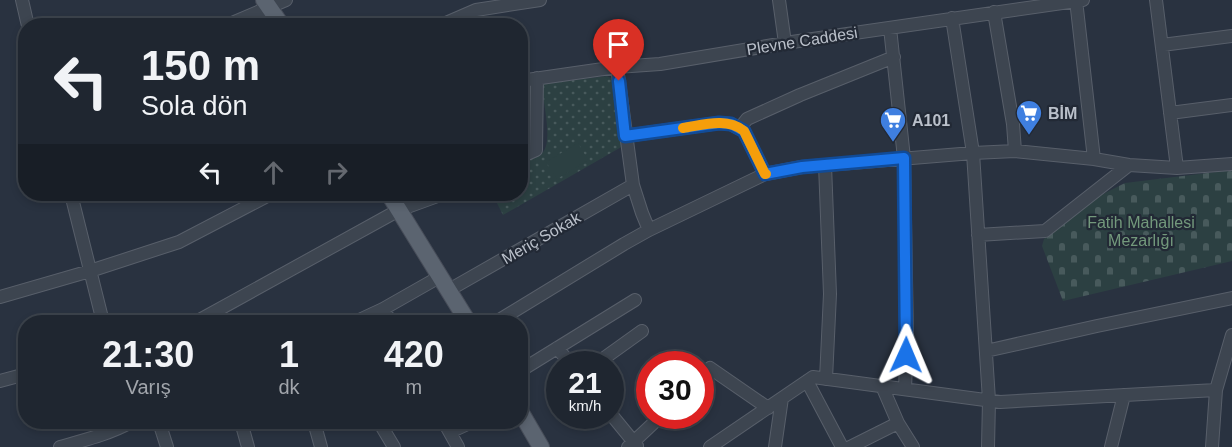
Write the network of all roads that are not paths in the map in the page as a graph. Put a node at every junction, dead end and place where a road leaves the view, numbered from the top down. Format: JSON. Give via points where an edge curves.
{"nodes":[{"id":1,"x":285,"y":0,"type":"edge"},
{"id":2,"x":539,"y":0,"type":"edge"},
{"id":3,"x":779,"y":0,"type":"edge"},
{"id":4,"x":1078,"y":0,"type":"edge"},
{"id":5,"x":1155,"y":0,"type":"edge"},
{"id":6,"x":24,"y":1,"type":"edge"},
{"id":7,"x":267,"y":4,"type":"edge"},
{"id":8,"x":994,"y":12,"type":"junction"},
{"id":9,"x":27,"y":18,"type":"edge"},
{"id":10,"x":240,"y":18,"type":"edge"},
{"id":11,"x":277,"y":18,"type":"edge"},
{"id":12,"x":458,"y":18,"type":"edge"},
{"id":13,"x":952,"y":18,"type":"junction"},
{"id":14,"x":890,"y":28,"type":"junction"},
{"id":15,"x":1232,"y":36,"type":"edge"},
{"id":16,"x":785,"y":43,"type":"junction"},
{"id":17,"x":1162,"y":45,"type":"junction"},
{"id":18,"x":894,"y":57,"type":"junction"},
{"id":19,"x":617,"y":67,"type":"junction"},
{"id":20,"x":537,"y":78,"type":"junction"},
{"id":21,"x":528,"y":80,"type":"edge"},
{"id":22,"x":1232,"y":105,"type":"edge"},
{"id":23,"x":1170,"y":113,"type":"junction"},
{"id":24,"x":740,"y":128,"type":"junction"},
{"id":25,"x":625,"y":136,"type":"junction"},
{"id":26,"x":1016,"y":152,"type":"junction"},
{"id":27,"x":973,"y":153,"type":"junction"},
{"id":28,"x":528,"y":154,"type":"edge"},
{"id":29,"x":904,"y":158,"type":"junction"},
{"id":30,"x":1094,"y":159,"type":"junction"},
{"id":31,"x":1232,"y":164,"type":"edge"},
{"id":32,"x":825,"y":165,"type":"junction"},
{"id":33,"x":1129,"y":165,"type":"junction"},
{"id":34,"x":1177,"y":168,"type":"junction"},
{"id":35,"x":765,"y":174,"type":"junction"},
{"id":36,"x":633,"y":185,"type":"junction"},
{"id":37,"x":73,"y":201,"type":"edge"},
{"id":38,"x":258,"y":201,"type":"edge"},
{"id":39,"x":393,"y":201,"type":"edge"},
{"id":40,"x":424,"y":201,"type":"edge"},
{"id":41,"x":399,"y":210,"type":"junction"},
{"id":42,"x":650,"y":230,"type":"junction"},
{"id":43,"x":978,"y":235,"type":"junction"},
{"id":44,"x":418,"y":242,"type":"junction"},
{"id":45,"x":90,"y":271,"type":"junction"},
{"id":46,"x":434,"y":280,"type":"junction"},
{"id":47,"x":449,"y":290,"type":"junction"},
{"id":48,"x":0,"y":297,"type":"edge"},
{"id":49,"x":1231,"y":299,"type":"edge"},
{"id":50,"x":635,"y":300,"type":"dead end"},
{"id":51,"x":383,"y":309,"type":"junction"},
{"id":52,"x":101,"y":315,"type":"edge"},
{"id":53,"x":209,"y":315,"type":"edge"},
{"id":54,"x":370,"y":315,"type":"edge"},
{"id":55,"x":387,"y":315,"type":"edge"},
{"id":56,"x":454,"y":315,"type":"edge"},
{"id":57,"x":464,"y":315,"type":"edge"},
{"id":58,"x":507,"y":315,"type":"edge"},
{"id":59,"x":642,"y":331,"type":"dead end"},
{"id":60,"x":1232,"y":335,"type":"edge"},
{"id":61,"x":557,"y":348,"type":"junction"},
{"id":62,"x":559,"y":351,"type":"edge"},
{"id":63,"x":614,"y":351,"type":"edge"},
{"id":64,"x":986,"y":351,"type":"junction"},
{"id":65,"x":528,"y":366,"type":"edge"},
{"id":66,"x":714,"y":371,"type":"edge"},
{"id":67,"x":18,"y":376,"type":"edge"},
{"id":68,"x":826,"y":379,"type":"junction"},
{"id":69,"x":0,"y":381,"type":"edge"},
{"id":70,"x":807,"y":381,"type":"junction"},
{"id":71,"x":882,"y":386,"type":"junction"},
{"id":72,"x":905,"y":389,"type":"junction"},
{"id":73,"x":1216,"y":390,"type":"junction"},
{"id":74,"x":1124,"y":395,"type":"junction"},
{"id":75,"x":782,"y":398,"type":"junction"},
{"id":76,"x":989,"y":400,"type":"junction"},
{"id":77,"x":768,"y":408,"type":"junction"},
{"id":78,"x":898,"y":423,"type":"junction"},
{"id":79,"x":528,"y":425,"type":"edge"},
{"id":80,"x":117,"y":429,"type":"edge"},
{"id":81,"x":162,"y":429,"type":"edge"},
{"id":82,"x":243,"y":429,"type":"edge"},
{"id":83,"x":316,"y":429,"type":"edge"},
{"id":84,"x":383,"y":429,"type":"edge"},
{"id":85,"x":448,"y":429,"type":"edge"},
{"id":86,"x":517,"y":429,"type":"edge"},
{"id":87,"x":622,"y":429,"type":"edge"},
{"id":88,"x":648,"y":429,"type":"edge"},
{"id":89,"x":633,"y":445,"type":"edge"},
{"id":90,"x":60,"y":447,"type":"edge"},
{"id":91,"x":168,"y":447,"type":"edge"},
{"id":92,"x":248,"y":447,"type":"edge"},
{"id":93,"x":321,"y":447,"type":"edge"},
{"id":94,"x":394,"y":447,"type":"edge"},
{"id":95,"x":458,"y":447,"type":"edge"},
{"id":96,"x":528,"y":447,"type":"edge"},
{"id":97,"x":541,"y":447,"type":"edge"},
{"id":98,"x":710,"y":447,"type":"edge"},
{"id":99,"x":775,"y":447,"type":"edge"},
{"id":100,"x":842,"y":447,"type":"edge"},
{"id":101,"x":850,"y":447,"type":"edge"},
{"id":102,"x":913,"y":447,"type":"edge"},
{"id":103,"x":988,"y":447,"type":"edge"},
{"id":104,"x":1111,"y":447,"type":"edge"},
{"id":105,"x":1212,"y":447,"type":"edge"}],
"edges":[{"from":1,"to":7,"type":"street"},
{"from":2,"to":12,"type":"street","via":[[476,10]]},
{"from":3,"to":16,"type":"street"},
{"from":4,"to":8,"type":"street","name":"Plevne Caddesi"},
{"from":4,"to":30,"type":"street"},
{"from":5,"to":17,"type":"street"},
{"from":6,"to":9,"type":"street"},
{"from":7,"to":10,"type":"street"},
{"from":7,"to":11,"type":"main road"},
{"from":8,"to":13,"type":"street","name":"Plevne Caddesi"},
{"from":8,"to":26,"type":"street"},
{"from":13,"to":14,"type":"street","name":"Plevne Caddesi"},
{"from":13,"to":27,"type":"street"},
{"from":14,"to":16,"type":"street","name":"Plevne Caddesi"},
{"from":14,"to":18,"type":"street"},
{"from":15,"to":17,"type":"street"},
{"from":16,"to":19,"type":"street","name":"Plevne Caddesi","via":[[660,64]]},
{"from":17,"to":23,"type":"street"},
{"from":18,"to":24,"type":"street","via":[[757,114]]},
{"from":18,"to":29,"type":"street"},
{"from":19,"to":20,"type":"street","name":"Plevne Caddesi"},
{"from":19,"to":25,"type":"street"},
{"from":20,"to":21,"type":"street","name":"Plevne Caddesi"},
{"from":20,"to":28,"type":"street","via":[[536,150]]},
{"from":22,"to":23,"type":"street"},
{"from":23,"to":34,"type":"street"},
{"from":24,"to":25,"type":"street","via":[[719,123]]},
{"from":24,"to":35,"type":"street"},
{"from":25,"to":36,"type":"street"},
{"from":26,"to":27,"type":"street"},
{"from":26,"to":30,"type":"street"},
{"from":27,"to":29,"type":"street"},
{"from":27,"to":43,"type":"street"},
{"from":29,"to":32,"type":"street"},
{"from":29,"to":72,"type":"street"},
{"from":30,"to":33,"type":"street"},
{"from":31,"to":34,"type":"street"},
{"from":32,"to":35,"type":"street"},
{"from":32,"to":68,"type":"street","via":[[830,294]]},
{"from":33,"to":34,"type":"street"},
{"from":33,"to":43,"type":"street","via":[[1045,231]]},
{"from":35,"to":42,"type":"street"},
{"from":36,"to":42,"type":"street"},
{"from":36,"to":47,"type":"street","name":"Meriç Sokak"},
{"from":37,"to":45,"type":"street"},
{"from":38,"to":45,"type":"street","via":[[179,242]]},
{"from":39,"to":41,"type":"main road"},
{"from":40,"to":41,"type":"street"},
{"from":41,"to":44,"type":"main road"},
{"from":41,"to":53,"type":"street"},
{"from":42,"to":58,"type":"street"},
{"from":43,"to":64,"type":"street"},
{"from":44,"to":46,"type":"main road"},
{"from":44,"to":47,"type":"main road"},
{"from":45,"to":48,"type":"street"},
{"from":45,"to":52,"type":"street"},
{"from":46,"to":51,"type":"street"},
{"from":46,"to":56,"type":"main road"},
{"from":47,"to":57,"type":"main road"},
{"from":49,"to":64,"type":"street"},
{"from":50,"to":61,"type":"street"},
{"from":51,"to":54,"type":"street"},
{"from":51,"to":55,"type":"street"},
{"from":59,"to":63,"type":"street"},
{"from":60,"to":73,"type":"street"},
{"from":61,"to":62,"type":"street"},
{"from":61,"to":65,"type":"street"},
{"from":64,"to":76,"type":"street"},
{"from":66,"to":77,"type":"street"},
{"from":67,"to":69,"type":"street"},
{"from":68,"to":70,"type":"street","via":[[813,377]]},
{"from":68,"to":71,"type":"street"},
{"from":70,"to":75,"type":"street"},
{"from":70,"to":100,"type":"street"},
{"from":71,"to":72,"type":"street"},
{"from":71,"to":78,"type":"street"},
{"from":72,"to":76,"type":"street"},
{"from":73,"to":74,"type":"street"},
{"from":73,"to":105,"type":"street"},
{"from":74,"to":76,"type":"street"},
{"from":74,"to":104,"type":"street"},
{"from":75,"to":77,"type":"street"},
{"from":75,"to":99,"type":"street"},
{"from":76,"to":103,"type":"street"},
{"from":77,"to":98,"type":"street"},
{"from":78,"to":101,"type":"street"},
{"from":78,"to":102,"type":"street"},
{"from":79,"to":97,"type":"main road"},
{"from":80,"to":90,"type":"street"},
{"from":81,"to":91,"type":"street"},
{"from":82,"to":92,"type":"street"},
{"from":83,"to":93,"type":"street"},
{"from":84,"to":94,"type":"street"},
{"from":85,"to":95,"type":"street"},
{"from":86,"to":96,"type":"main road"},
{"from":87,"to":89,"type":"street"},
{"from":88,"to":89,"type":"street"}]}
